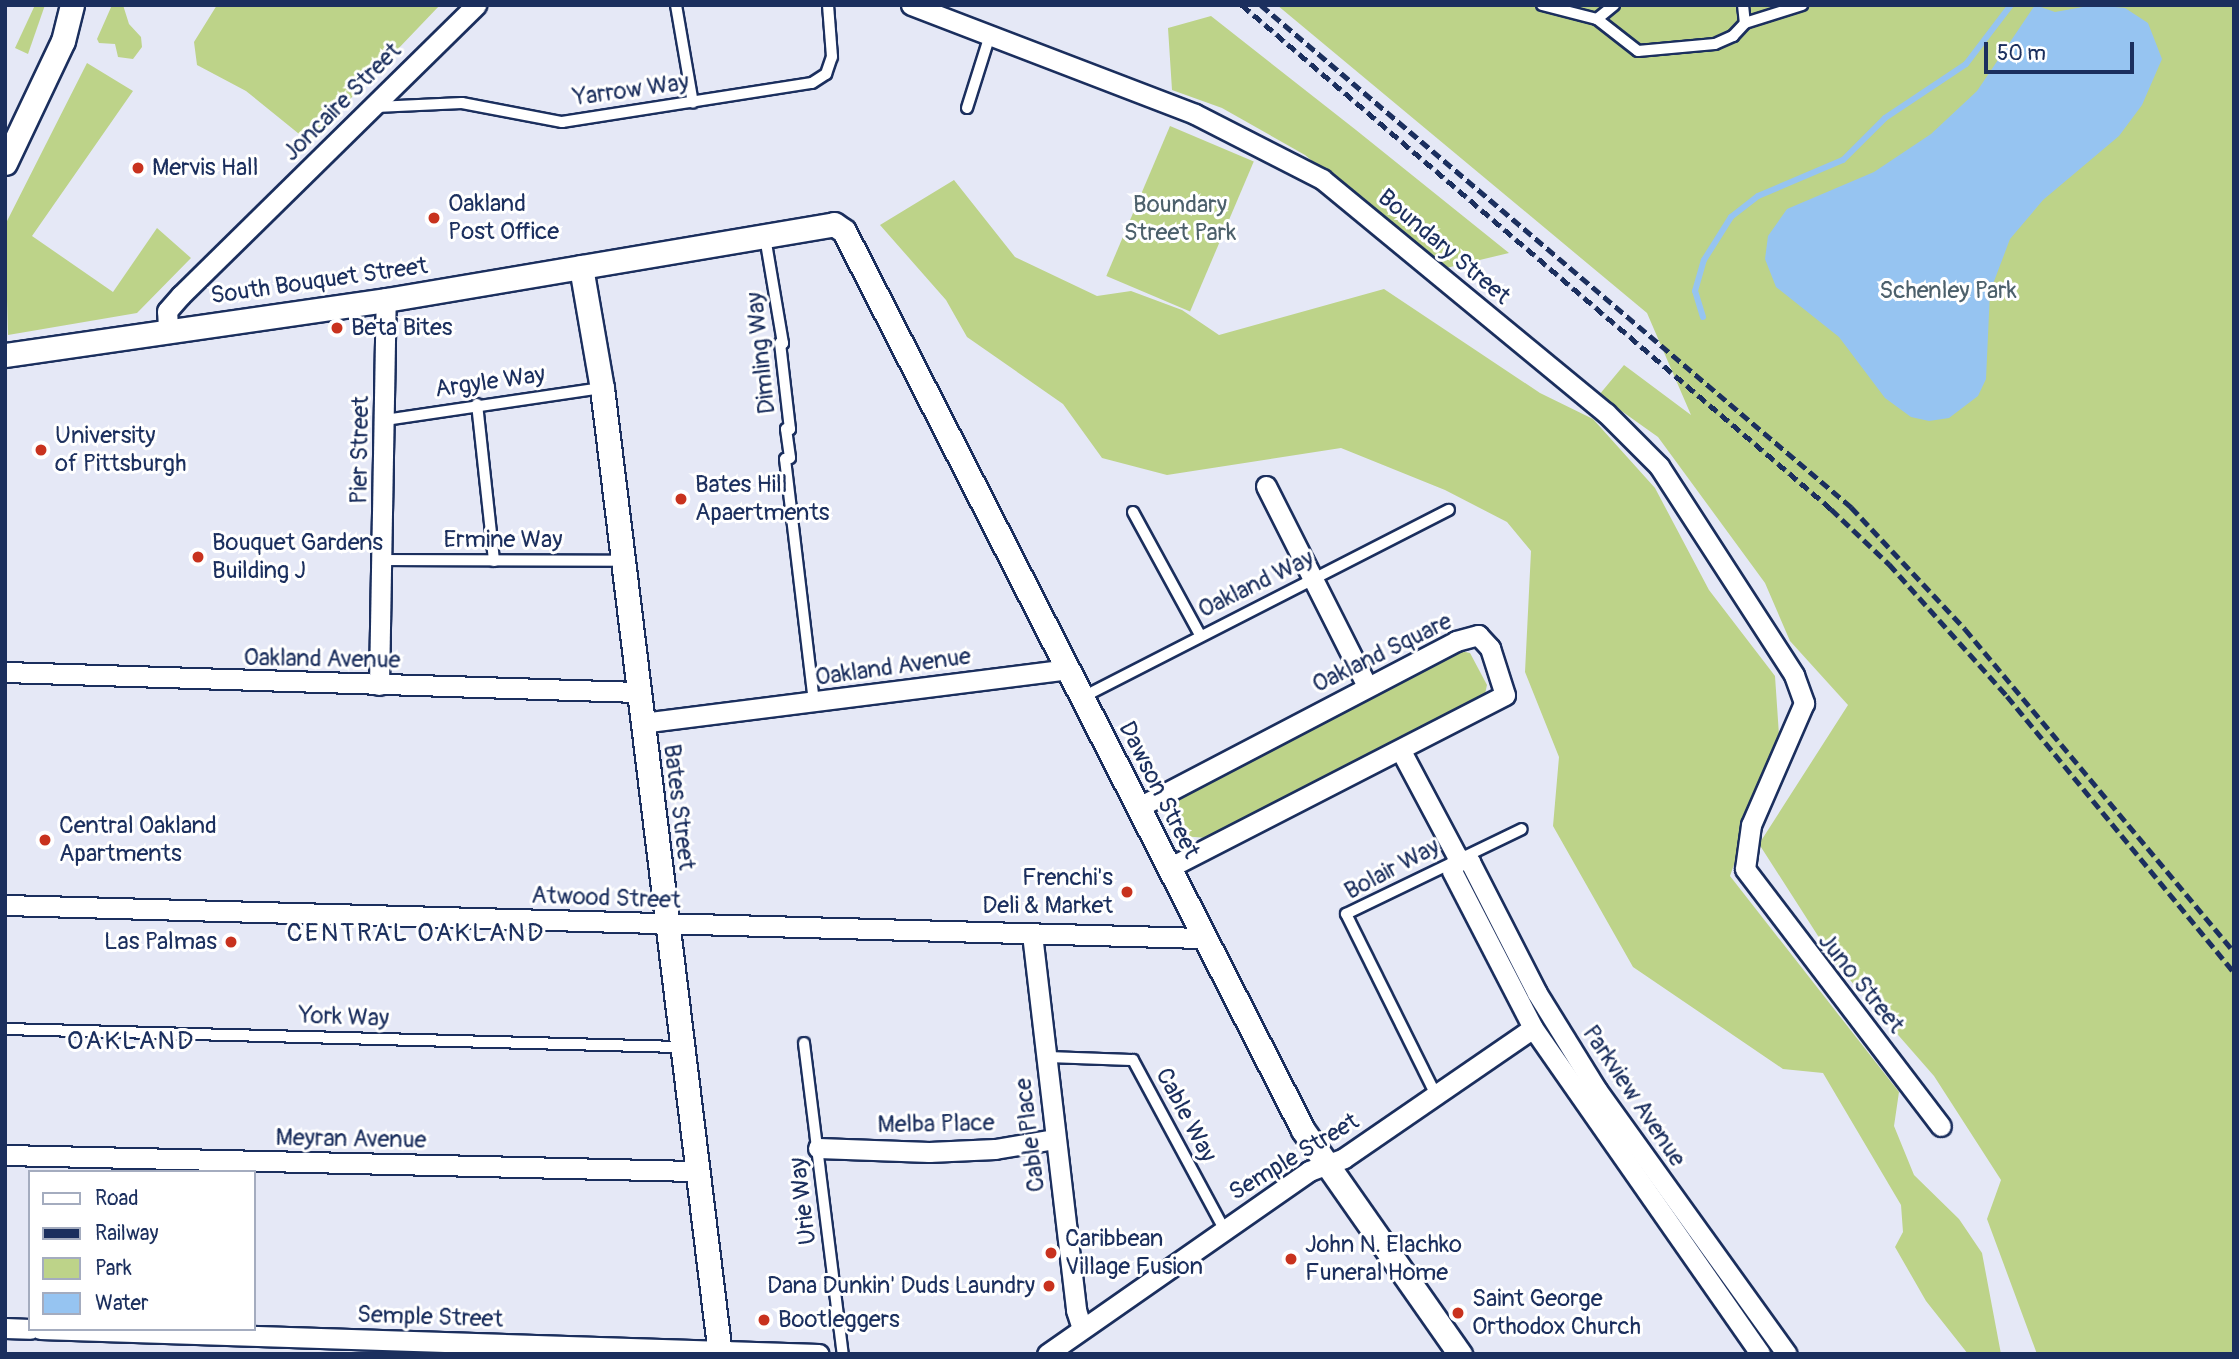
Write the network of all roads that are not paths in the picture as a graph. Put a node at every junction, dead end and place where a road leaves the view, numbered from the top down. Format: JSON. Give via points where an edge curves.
{"nodes":[{"id":1,"x":72,"y":5,"type":"edge"},
{"id":2,"x":475,"y":5,"type":"edge"},
{"id":3,"x":676,"y":5,"type":"edge"},
{"id":4,"x":828,"y":5,"type":"edge"},
{"id":5,"x":911,"y":5,"type":"edge"},
{"id":6,"x":1542,"y":5,"type":"edge"},
{"id":7,"x":1614,"y":5,"type":"edge"},
{"id":8,"x":1744,"y":5,"type":"edge"},
{"id":9,"x":1802,"y":5,"type":"edge"},
{"id":10,"x":1597,"y":19,"type":"junction"},
{"id":11,"x":1745,"y":23,"type":"junction"},
{"id":12,"x":990,"y":35,"type":"junction"},
{"id":13,"x":692,"y":103,"type":"junction"},
{"id":14,"x":371,"y":107,"type":"junction"},
{"id":15,"x":967,"y":108,"type":"dead end"},
{"id":16,"x":5,"y":163,"type":"edge"},
{"id":17,"x":844,"y":231,"type":"joint"},
{"id":18,"x":765,"y":237,"type":"junction"},
{"id":19,"x":581,"y":267,"type":"junction"},
{"id":20,"x":386,"y":300,"type":"junction"},
{"id":21,"x":168,"y":328,"type":"junction"},
{"id":22,"x":5,"y":355,"type":"edge"},
{"id":23,"x":602,"y":388,"type":"junction"},
{"id":24,"x":477,"y":404,"type":"junction"},
{"id":25,"x":385,"y":420,"type":"junction"},
{"id":26,"x":1266,"y":486,"type":"dead end"},
{"id":27,"x":1449,"y":510,"type":"dead end"},
{"id":28,"x":1133,"y":512,"type":"dead end"},
{"id":29,"x":381,"y":561,"type":"junction"},
{"id":30,"x":494,"y":561,"type":"junction"},
{"id":31,"x":624,"y":561,"type":"junction"},
{"id":32,"x":1313,"y":579,"type":"junction"},
{"id":33,"x":1200,"y":635,"type":"junction"},
{"id":34,"x":1068,"y":669,"type":"junction"},
{"id":35,"x":5,"y":672,"type":"edge"},
{"id":36,"x":379,"y":685,"type":"junction"},
{"id":37,"x":1367,"y":685,"type":"junction"},
{"id":38,"x":639,"y":692,"type":"junction"},
{"id":39,"x":1082,"y":698,"type":"junction"},
{"id":40,"x":814,"y":702,"type":"junction"},
{"id":41,"x":642,"y":723,"type":"junction"},
{"id":42,"x":1401,"y":751,"type":"junction"},
{"id":43,"x":1139,"y":807,"type":"junction"},
{"id":44,"x":1522,"y":829,"type":"dead end"},
{"id":45,"x":1458,"y":858,"type":"junction"},
{"id":46,"x":1170,"y":867,"type":"junction"},
{"id":47,"x":1745,"y":869,"type":"joint"},
{"id":48,"x":5,"y":905,"type":"edge"},
{"id":49,"x":668,"y":925,"type":"junction"},
{"id":50,"x":1032,"y":934,"type":"junction"},
{"id":51,"x":1204,"y":938,"type":"junction"},
{"id":52,"x":1537,"y":993,"type":"junction"},
{"id":53,"x":1519,"y":1002,"type":"junction"},
{"id":54,"x":1532,"y":1028,"type":"junction"},
{"id":55,"x":5,"y":1029,"type":"edge"},
{"id":56,"x":804,"y":1043,"type":"dead end"},
{"id":57,"x":681,"y":1047,"type":"junction"},
{"id":58,"x":1045,"y":1057,"type":"junction"},
{"id":59,"x":1435,"y":1093,"type":"junction"},
{"id":60,"x":1590,"y":1095,"type":"junction"},
{"id":61,"x":1941,"y":1126,"type":"dead end"},
{"id":62,"x":1055,"y":1139,"type":"junction"},
{"id":63,"x":818,"y":1148,"type":"junction"},
{"id":64,"x":5,"y":1155,"type":"edge"},
{"id":65,"x":1327,"y":1165,"type":"junction"},
{"id":66,"x":695,"y":1171,"type":"junction"},
{"id":67,"x":1659,"y":1193,"type":"junction"},
{"id":68,"x":1224,"y":1229,"type":"junction"},
{"id":69,"x":1733,"y":1280,"type":"junction"},
{"id":70,"x":1717,"y":1292,"type":"junction"},
{"id":71,"x":5,"y":1328,"type":"edge"},
{"id":72,"x":1082,"y":1328,"type":"junction"},
{"id":73,"x":28,"y":1329,"type":"edge"},
{"id":74,"x":99,"y":1331,"type":"edge"},
{"id":75,"x":720,"y":1352,"type":"edge"},
{"id":76,"x":819,"y":1354,"type":"edge"},
{"id":77,"x":843,"y":1354,"type":"edge"},
{"id":78,"x":1046,"y":1354,"type":"edge"},
{"id":79,"x":1460,"y":1354,"type":"edge"},
{"id":80,"x":1760,"y":1354,"type":"edge"},
{"id":81,"x":1787,"y":1354,"type":"edge"}],
"edges":[{"from":1,"to":16,"type":"street","via":[[63,41]]},
{"from":2,"to":14,"type":"street","name":"Joncaire Street"},
{"from":3,"to":13,"type":"lane"},
{"from":4,"to":13,"type":"lane","name":"Yarrow Way","via":[[832,57],[826,74],[812,83]]},
{"from":5,"to":12,"type":"street","name":"Boundary Street"},
{"from":6,"to":10,"type":"lane"},
{"from":7,"to":10,"type":"lane"},
{"from":8,"to":11,"type":"lane"},
{"from":9,"to":11,"type":"lane"},
{"from":10,"to":11,"type":"lane","via":[[1638,51],[1715,44],[1733,36]]},
{"from":12,"to":15,"type":"lane"},
{"from":12,"to":47,"type":"street","name":"Boundary Street","via":[[1195,114],[1333,187],[1606,413],[1659,466],[1794,675],[1804,703],[1751,825]]},
{"from":13,"to":14,"type":"lane","name":"Yarrow Way","via":[[562,122],[462,103]]},
{"from":14,"to":21,"type":"street","name":"Joncaire Street","via":[[181,295],[167,311]]},
{"from":17,"to":18,"type":"street","name":"South Bouquet Street","via":[[824,223]]},
{"from":17,"to":34,"type":"street","name":"Dawson Street"},
{"from":18,"to":19,"type":"street","name":"South Bouquet Street"},
{"from":18,"to":40,"type":"lane","name":"Dimling Way","via":[[783,343],[779,343],[790,429],[786,429],[790,458],[785,458]]},
{"from":19,"to":20,"type":"street","name":"South Bouquet Street"},
{"from":19,"to":23,"type":"street","name":"Bates Street"},
{"from":20,"to":21,"type":"street","name":"South Bouquet Street"},
{"from":20,"to":25,"type":"street","name":"Pier Street"},
{"from":21,"to":22,"type":"street","name":"South Bouquet Street"},
{"from":23,"to":24,"type":"lane","name":"Argyle Way"},
{"from":23,"to":31,"type":"street","name":"Bates Street"},
{"from":24,"to":25,"type":"lane","name":"Argyle Way"},
{"from":24,"to":30,"type":"lane"},
{"from":25,"to":29,"type":"street","name":"Pier Street"},
{"from":26,"to":32,"type":"street"},
{"from":27,"to":32,"type":"lane","name":"Oakland Way"},
{"from":28,"to":33,"type":"lane"},
{"from":29,"to":30,"type":"lane","name":"Ermine Way"},
{"from":29,"to":36,"type":"street","name":"Pier Street"},
{"from":30,"to":31,"type":"lane","name":"Ermine Way"},
{"from":31,"to":38,"type":"street","name":"Bates Street"},
{"from":32,"to":33,"type":"lane","name":"Oakland Way"},
{"from":32,"to":37,"type":"street"},
{"from":33,"to":39,"type":"lane","name":"Oakland Way"},
{"from":34,"to":39,"type":"street","name":"Dawson Street"},
{"from":34,"to":40,"type":"street","name":"Oakland Avenue"},
{"from":35,"to":36,"type":"street","name":"Oakland Avenue"},
{"from":36,"to":38,"type":"street","name":"Oakland Avenue"},
{"from":37,"to":42,"type":"street","name":"Oakland Square","via":[[1467,638],[1478,635],[1490,648],[1505,695]]},
{"from":37,"to":43,"type":"street","name":"Oakland Square"},
{"from":38,"to":41,"type":"street","name":"Bates Street"},
{"from":39,"to":43,"type":"street","name":"Dawson Street"},
{"from":40,"to":41,"type":"street","name":"Oakland Avenue"},
{"from":41,"to":49,"type":"street","name":"Bates Street"},
{"from":42,"to":45,"type":"street","name":"Parkview Avenue"},
{"from":42,"to":46,"type":"street","name":"Oakland Square"},
{"from":43,"to":46,"type":"street","name":"Dawson Street"},
{"from":44,"to":45,"type":"lane","name":"Bolair Way"},
{"from":45,"to":52,"type":"street","name":"Parkview Avenue","via":[[1470,862]]},
{"from":45,"to":53,"type":"street","name":"Parkview Avenue","via":[[1452,871]]},
{"from":45,"to":59,"type":"lane","name":"Bolair Way","via":[[1346,915]]},
{"from":46,"to":51,"type":"street","name":"Dawson Street"},
{"from":47,"to":61,"type":"street","name":"Juno Street"},
{"from":48,"to":49,"type":"street","name":"Atwood Street"},
{"from":49,"to":50,"type":"street","name":"Atwood Street"},
{"from":49,"to":57,"type":"street","name":"Bates Street"},
{"from":50,"to":51,"type":"street","name":"Atwood Street"},
{"from":50,"to":58,"type":"street","name":"Cable Place"},
{"from":51,"to":65,"type":"street","name":"Dawson Street","via":[[1303,1130]]},
{"from":52,"to":53,"type":"lane"},
{"from":52,"to":60,"type":"street","name":"Parkview Avenue"},
{"from":53,"to":54,"type":"street","name":"Parkview Avenue"},
{"from":54,"to":59,"type":"street","name":"Semple Street"},
{"from":54,"to":60,"type":"street","name":"Parkview Avenue"},
{"from":55,"to":57,"type":"lane","name":"York Way"},
{"from":56,"to":63,"type":"lane","name":"Urie Way"},
{"from":57,"to":66,"type":"street","name":"Bates Street"},
{"from":58,"to":62,"type":"street","name":"Cable Place"},
{"from":58,"to":68,"type":"lane","name":"Cable Way","via":[[1133,1060]]},
{"from":59,"to":65,"type":"street","name":"Semple Street","via":[[1345,1158]]},
{"from":60,"to":67,"type":"street","name":"Parkview Avenue"},
{"from":62,"to":63,"type":"street","name":"Melba Place","via":[[995,1149],[929,1152]]},
{"from":62,"to":72,"type":"street","name":"Cable Place"},
{"from":63,"to":77,"type":"lane","name":"Urie Way"},
{"from":64,"to":66,"type":"street","name":"Meyran Avenue"},
{"from":65,"to":68,"type":"street","name":"Semple Street","via":[[1309,1171]]},
{"from":65,"to":79,"type":"street","name":"Dawson Street"},
{"from":66,"to":75,"type":"street","name":"Bates Street"},
{"from":67,"to":69,"type":"street","name":"Parkview Avenue"},
{"from":67,"to":70,"type":"street","name":"Parkview Avenue"},
{"from":68,"to":72,"type":"street","name":"Semple Street"},
{"from":69,"to":70,"type":"lane"},
{"from":69,"to":81,"type":"street","name":"Parkview Avenue"},
{"from":70,"to":80,"type":"street","name":"Parkview Avenue"},
{"from":71,"to":73,"type":"street"},
{"from":72,"to":78,"type":"street","name":"Semple Street"},
{"from":74,"to":75,"type":"street","name":"Semple Street"},
{"from":75,"to":76,"type":"street","name":"Semple Street"}]}
